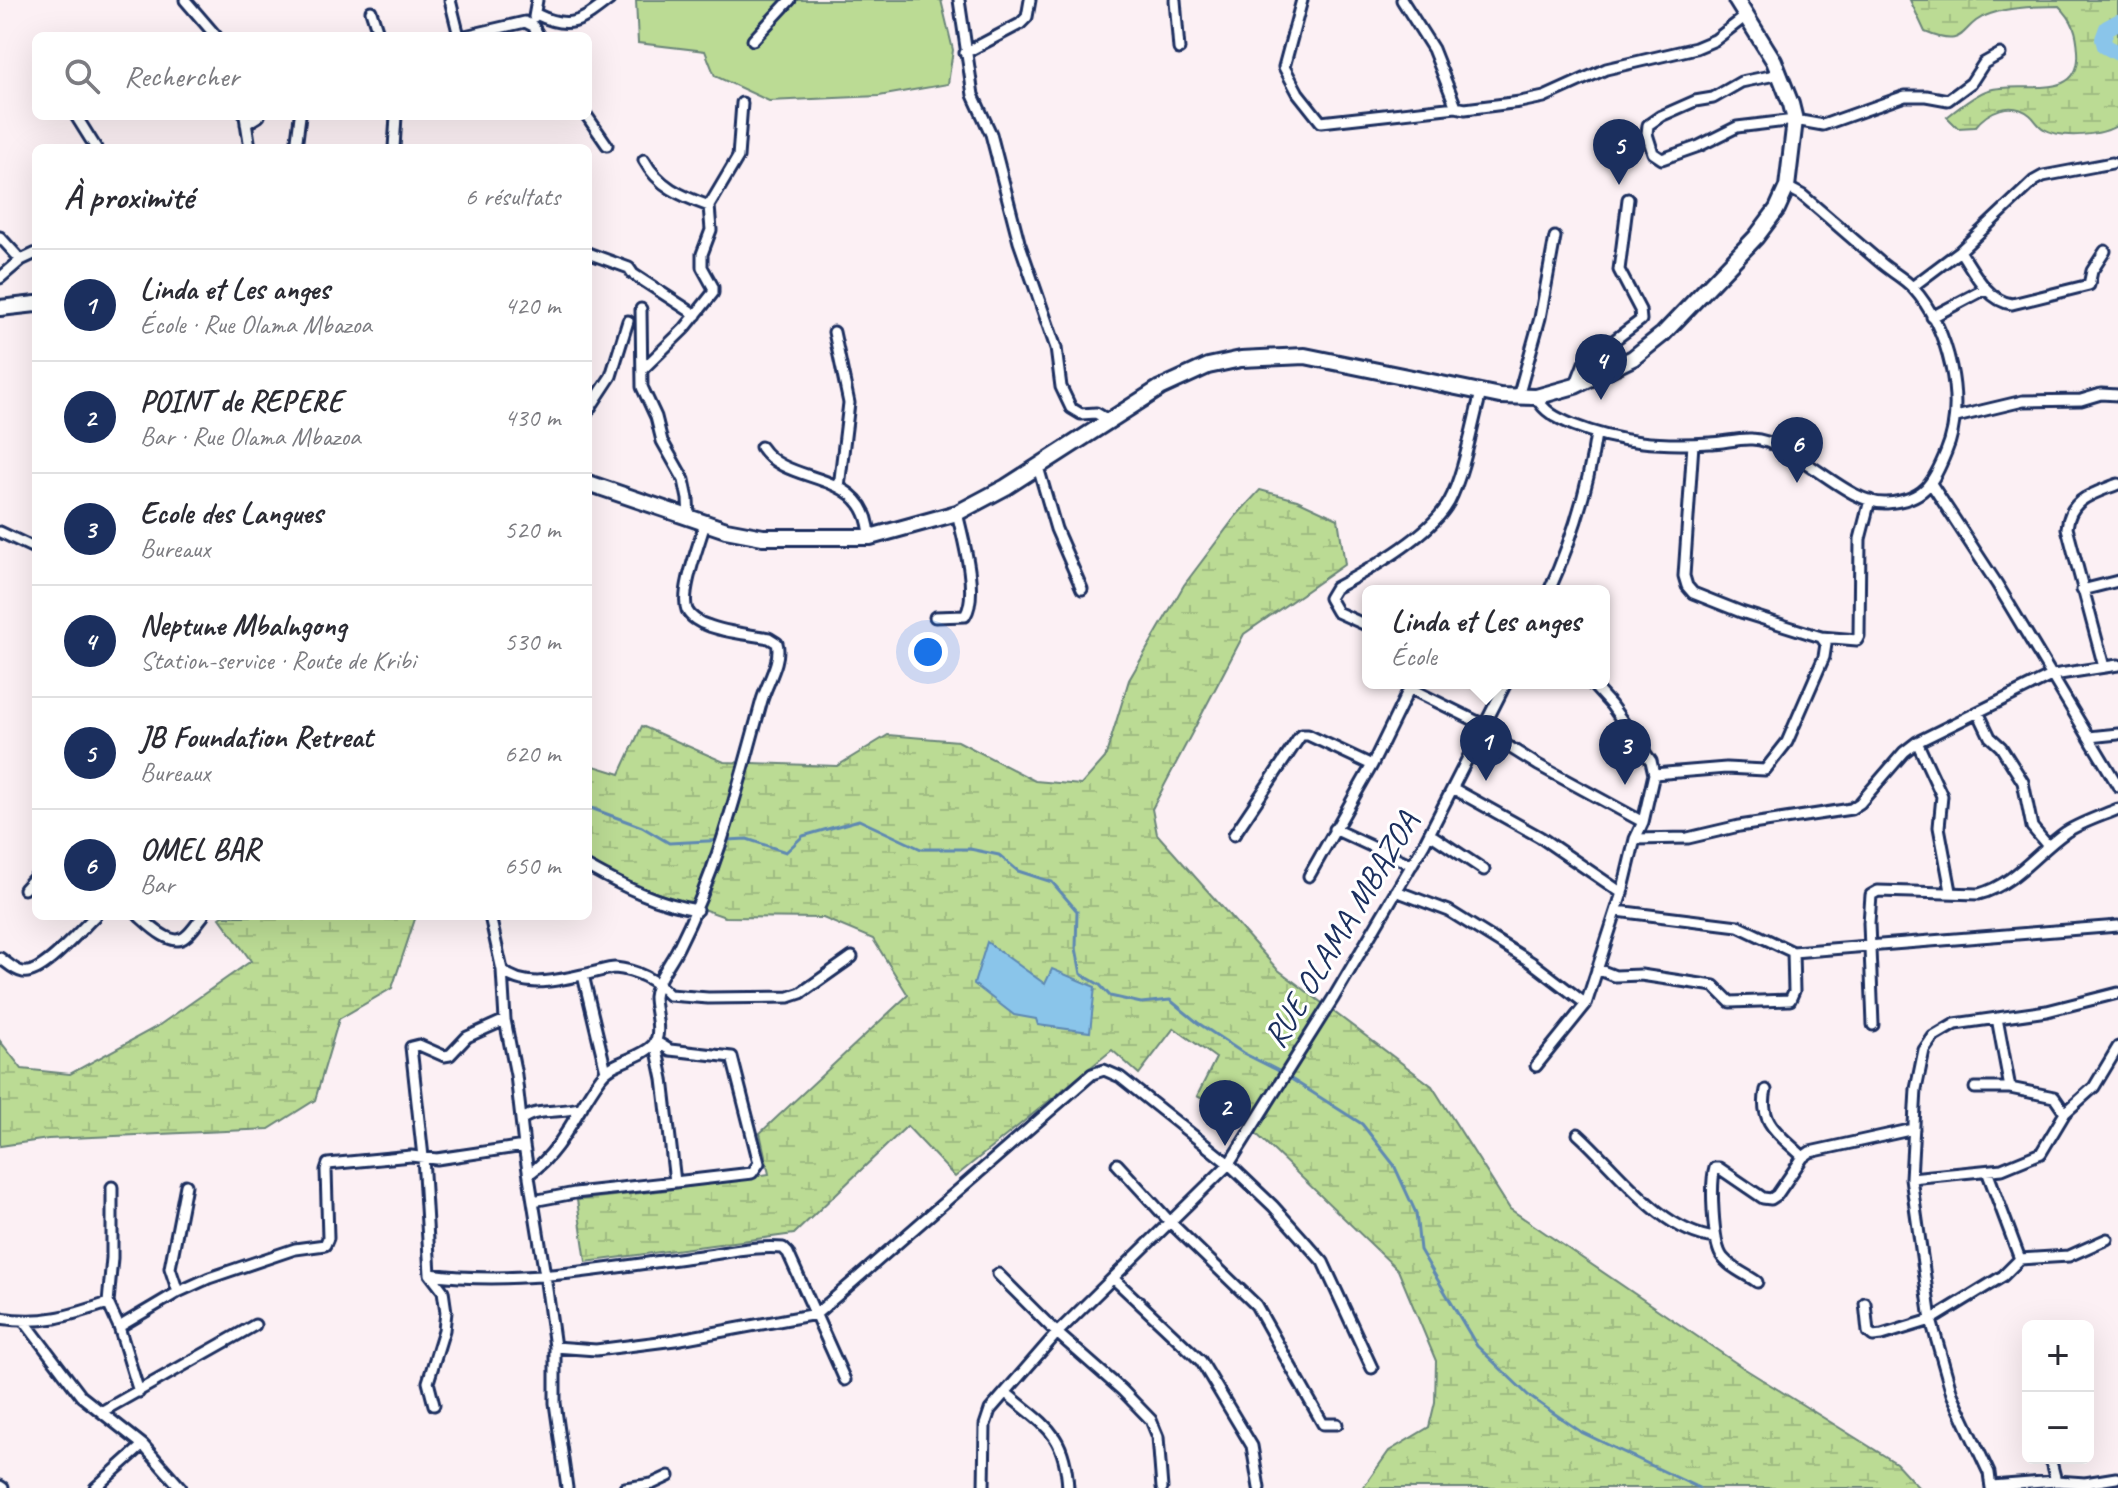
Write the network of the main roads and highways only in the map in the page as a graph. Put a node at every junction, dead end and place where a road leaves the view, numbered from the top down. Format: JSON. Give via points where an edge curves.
{"nodes":[{"id":1,"x":1736,"y":0,"type":"edge"},
{"id":2,"x":32,"y":304,"type":"edge"},
{"id":3,"x":0,"y":308,"type":"edge"},
{"id":4,"x":592,"y":484,"type":"edge"}],
"edges":[{"from":1,"to":4,"type":"main road","via":[[1780,74],[1795,120],[1787,187],[1756,237],[1663,334],[1633,358],[1575,386],[1536,397],[1481,393],[1305,356],[1208,366],[1182,376],[957,513],[870,537],[763,537]]},
{"from":2,"to":3,"type":"main road"}]}
